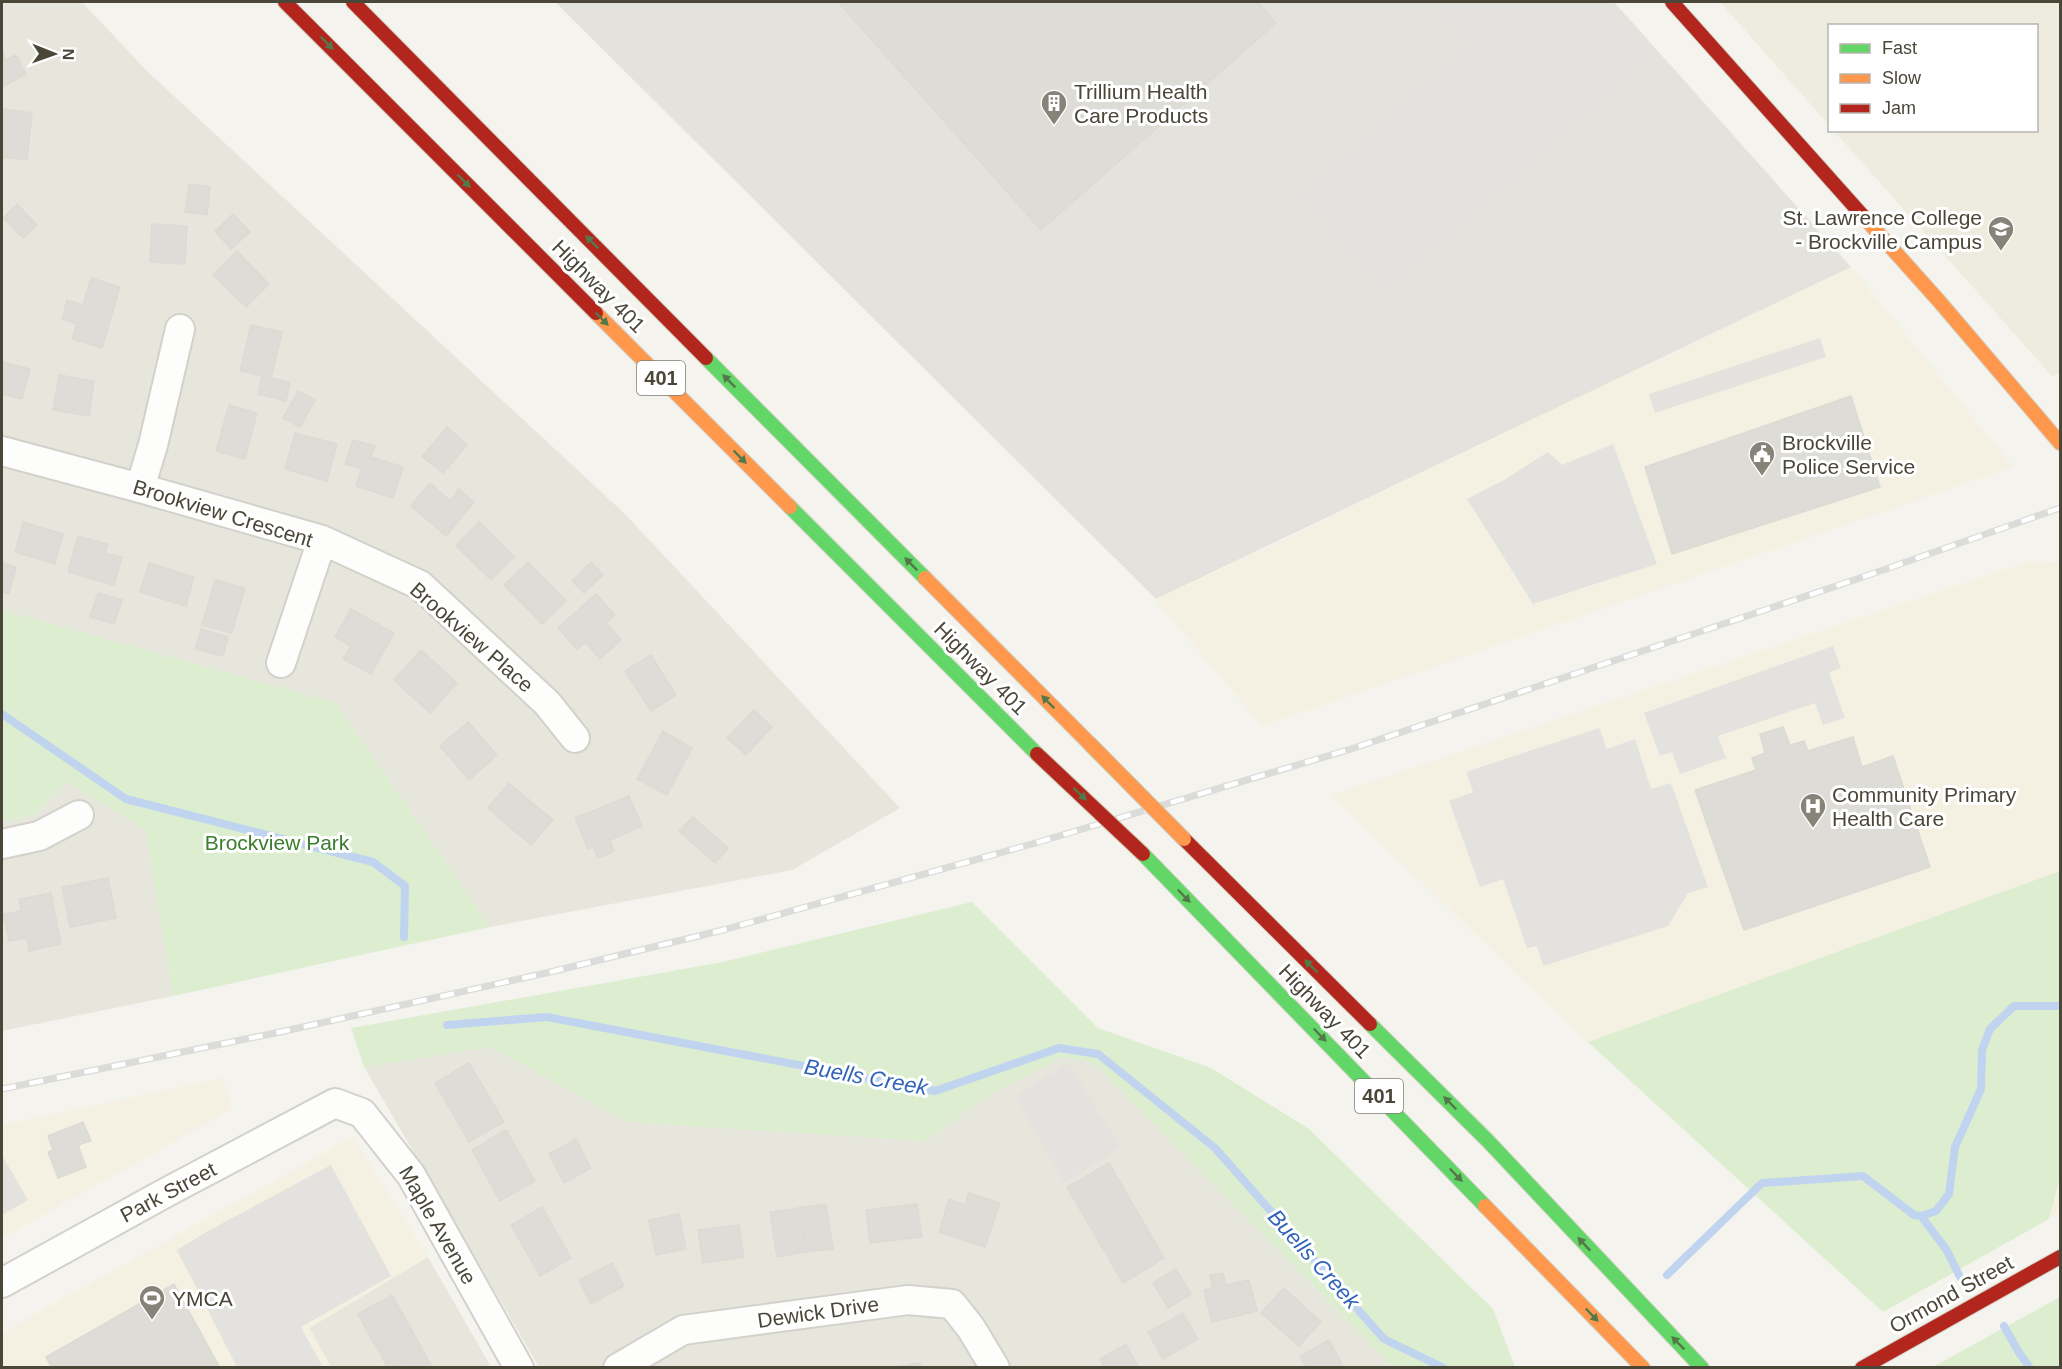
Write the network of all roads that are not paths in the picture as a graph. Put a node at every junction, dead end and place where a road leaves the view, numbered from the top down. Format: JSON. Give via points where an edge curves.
{"nodes":[{"id":1,"x":285,"y":2,"type":"edge"},
{"id":2,"x":353,"y":2,"type":"edge"},
{"id":3,"x":1672,"y":2,"type":"edge"},
{"id":4,"x":180,"y":328,"type":"dead end"},
{"id":5,"x":2061,"y":443,"type":"edge"},
{"id":6,"x":2,"y":451,"type":"edge"},
{"id":7,"x":140,"y":488,"type":"junction"},
{"id":8,"x":322,"y":540,"type":"junction"},
{"id":9,"x":281,"y":663,"type":"dead end"},
{"id":10,"x":575,"y":738,"type":"dead end"},
{"id":11,"x":79,"y":815,"type":"dead end"},
{"id":12,"x":2,"y":844,"type":"edge"},
{"id":13,"x":334,"y":1103,"type":"joint"},
{"id":14,"x":2061,"y":1257,"type":"edge"},
{"id":15,"x":2,"y":1283,"type":"edge"},
{"id":16,"x":519,"y":1368,"type":"edge"},
{"id":17,"x":618,"y":1368,"type":"edge"},
{"id":18,"x":995,"y":1368,"type":"edge"},
{"id":19,"x":1643,"y":1368,"type":"edge"},
{"id":20,"x":1702,"y":1368,"type":"edge"},
{"id":21,"x":1862,"y":1368,"type":"edge"}],
"edges":[{"from":1,"to":19,"type":"main road","name":"Highway 401","number":"401","one_way":true,"bridge":true,"via":[[1037,754],[1143,854]]},
{"from":20,"to":2,"type":"main road","name":"Highway 401","number":"401","one_way":true,"bridge":true,"via":[[1488,1141]]},
{"from":3,"to":5,"type":"main road"},
{"from":4,"to":7,"type":"street"},
{"from":6,"to":7,"type":"street","name":"Brookview Crescent"},
{"from":7,"to":8,"type":"street","name":"Brookview Crescent"},
{"from":8,"to":9,"type":"street","name":"Brookview Crescent"},
{"from":8,"to":10,"type":"street","name":"Brookview Place","via":[[420,585],[547,702]]},
{"from":11,"to":12,"type":"street","via":[[39,836]]},
{"from":13,"to":15,"type":"street","name":"Park Street"},
{"from":13,"to":16,"type":"street","name":"Maple Avenue","via":[[362,1113],[411,1175]]},
{"from":14,"to":21,"type":"main road","name":"Ormond Street"},
{"from":17,"to":18,"type":"street","name":"Dewick Drive","via":[[683,1330],[908,1300],[952,1304]]}]}
